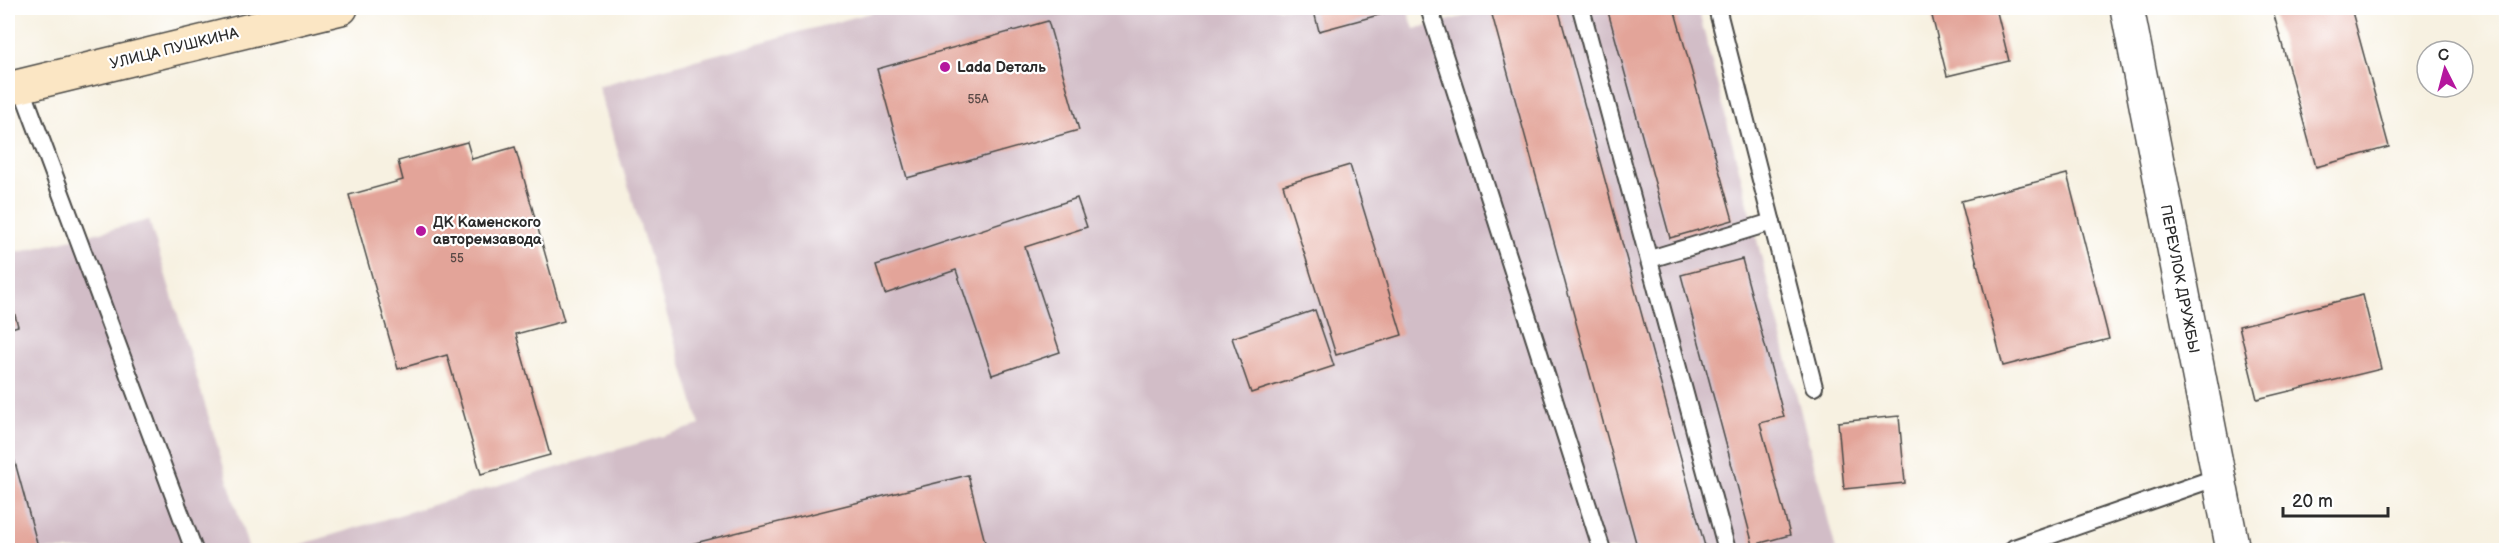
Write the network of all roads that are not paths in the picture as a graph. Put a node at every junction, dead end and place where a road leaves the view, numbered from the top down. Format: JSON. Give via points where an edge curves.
{"nodes":[{"id":1,"x":341,"y":8,"type":"edge"},
{"id":2,"x":1429,"y":8,"type":"edge"},
{"id":3,"x":1581,"y":8,"type":"edge"},
{"id":4,"x":1718,"y":8,"type":"edge"},
{"id":5,"x":2127,"y":8,"type":"edge"},
{"id":6,"x":14,"y":87,"type":"edge"},
{"id":7,"x":1772,"y":222,"type":"junction"},
{"id":8,"x":1650,"y":259,"type":"junction"},
{"id":9,"x":1814,"y":387,"type":"dead end"},
{"id":10,"x":2218,"y":477,"type":"junction"},
{"id":11,"x":194,"y":550,"type":"edge"},
{"id":12,"x":1602,"y":550,"type":"edge"},
{"id":13,"x":1727,"y":550,"type":"edge"},
{"id":14,"x":2015,"y":550,"type":"edge"},
{"id":15,"x":2233,"y":550,"type":"edge"}],
"edges":[{"from":1,"to":6,"type":"street","name":"УЛИЦА ПУШКИНА"},
{"from":2,"to":12,"type":"lane"},
{"from":3,"to":8,"type":"lane"},
{"from":4,"to":7,"type":"lane"},
{"from":5,"to":10,"type":"street","name":"ПЕРЕУЛОК ДРУЖБЫ"},
{"from":6,"to":11,"type":"lane"},
{"from":7,"to":8,"type":"lane"},
{"from":7,"to":9,"type":"lane"},
{"from":8,"to":13,"type":"lane"},
{"from":10,"to":14,"type":"lane"},
{"from":10,"to":15,"type":"street","name":"ПЕРЕУЛОК ДРУЖБЫ"}]}
